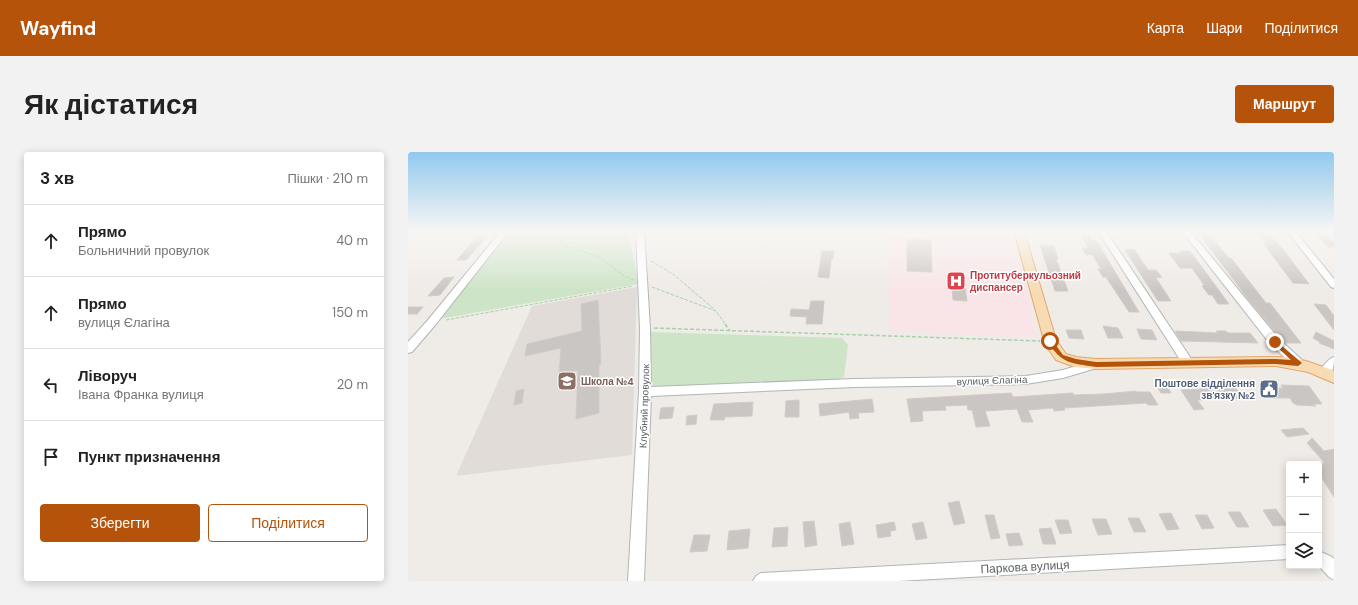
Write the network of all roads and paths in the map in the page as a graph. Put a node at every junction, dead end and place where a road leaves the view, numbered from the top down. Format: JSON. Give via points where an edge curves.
{"nodes":[{"id":1,"x":488,"y":251,"type":"edge"},
{"id":2,"x":581,"y":251,"type":"edge"},
{"id":3,"x":641,"y":251,"type":"edge"},
{"id":4,"x":1026,"y":251,"type":"edge"},
{"id":5,"x":1116,"y":251,"type":"edge"},
{"id":6,"x":1203,"y":251,"type":"edge"},
{"id":7,"x":1307,"y":251,"type":"edge"},
{"id":8,"x":641,"y":256,"type":"junction"},
{"id":9,"x":643,"y":284,"type":"junction"},
{"id":10,"x":1334,"y":285,"type":"edge"},
{"id":11,"x":716,"y":311,"type":"junction"},
{"id":12,"x":432,"y":322,"type":"junction"},
{"id":13,"x":645,"y":328,"type":"junction"},
{"id":14,"x":730,"y":331,"type":"junction"},
{"id":15,"x":1050,"y":341,"type":"junction"},
{"id":16,"x":408,"y":349,"type":"edge"},
{"id":17,"x":1334,"y":361,"type":"edge"},
{"id":18,"x":1188,"y":363,"type":"junction"},
{"id":19,"x":1298,"y":363,"type":"junction"},
{"id":20,"x":1096,"y":364,"type":"junction"},
{"id":21,"x":1330,"y":375,"type":"edge"},
{"id":22,"x":645,"y":392,"type":"junction"},
{"id":23,"x":1286,"y":552,"type":"edge"},
{"id":24,"x":1322,"y":560,"type":"edge"},
{"id":25,"x":1334,"y":572,"type":"edge"},
{"id":26,"x":636,"y":581,"type":"edge"},
{"id":27,"x":761,"y":581,"type":"edge"}],
"edges":[{"from":1,"to":12,"type":"street"},
{"from":2,"to":9,"type":"path","via":[[601,258],[624,276]]},
{"from":3,"to":8,"type":"street","name":"Клубний провулок"},
{"from":4,"to":15,"type":"main road"},
{"from":5,"to":18,"type":"street"},
{"from":6,"to":19,"type":"street","via":[[1275,342]]},
{"from":7,"to":10,"type":"street"},
{"from":8,"to":9,"type":"street","name":"Клубний провулок"},
{"from":8,"to":11,"type":"path","via":[[673,274]]},
{"from":9,"to":11,"type":"path"},
{"from":9,"to":12,"type":"path"},
{"from":9,"to":13,"type":"street","name":"Клубний провулок"},
{"from":11,"to":14,"type":"path"},
{"from":12,"to":16,"type":"street"},
{"from":13,"to":14,"type":"path"},
{"from":13,"to":22,"type":"street","name":"Клубний провулок"},
{"from":14,"to":15,"type":"path"},
{"from":15,"to":20,"type":"main road","via":[[1061,356],[1075,362]]},
{"from":17,"to":21,"type":"street"},
{"from":18,"to":19,"type":"main road","name":"вулиця Єлагіна"},
{"from":18,"to":20,"type":"main road","name":"вулиця Єлагіна"},
{"from":19,"to":21,"type":"main road","name":"вулиця Єлагіна"},
{"from":20,"to":22,"type":"street","name":"вулиця Єлагіна","via":[[1063,374],[1026,380],[854,383]]},
{"from":22,"to":26,"type":"street","name":"Клубний провулок"},
{"from":23,"to":27,"type":"street","name":"Паркова вулиця"},
{"from":24,"to":25,"type":"street"}]}
